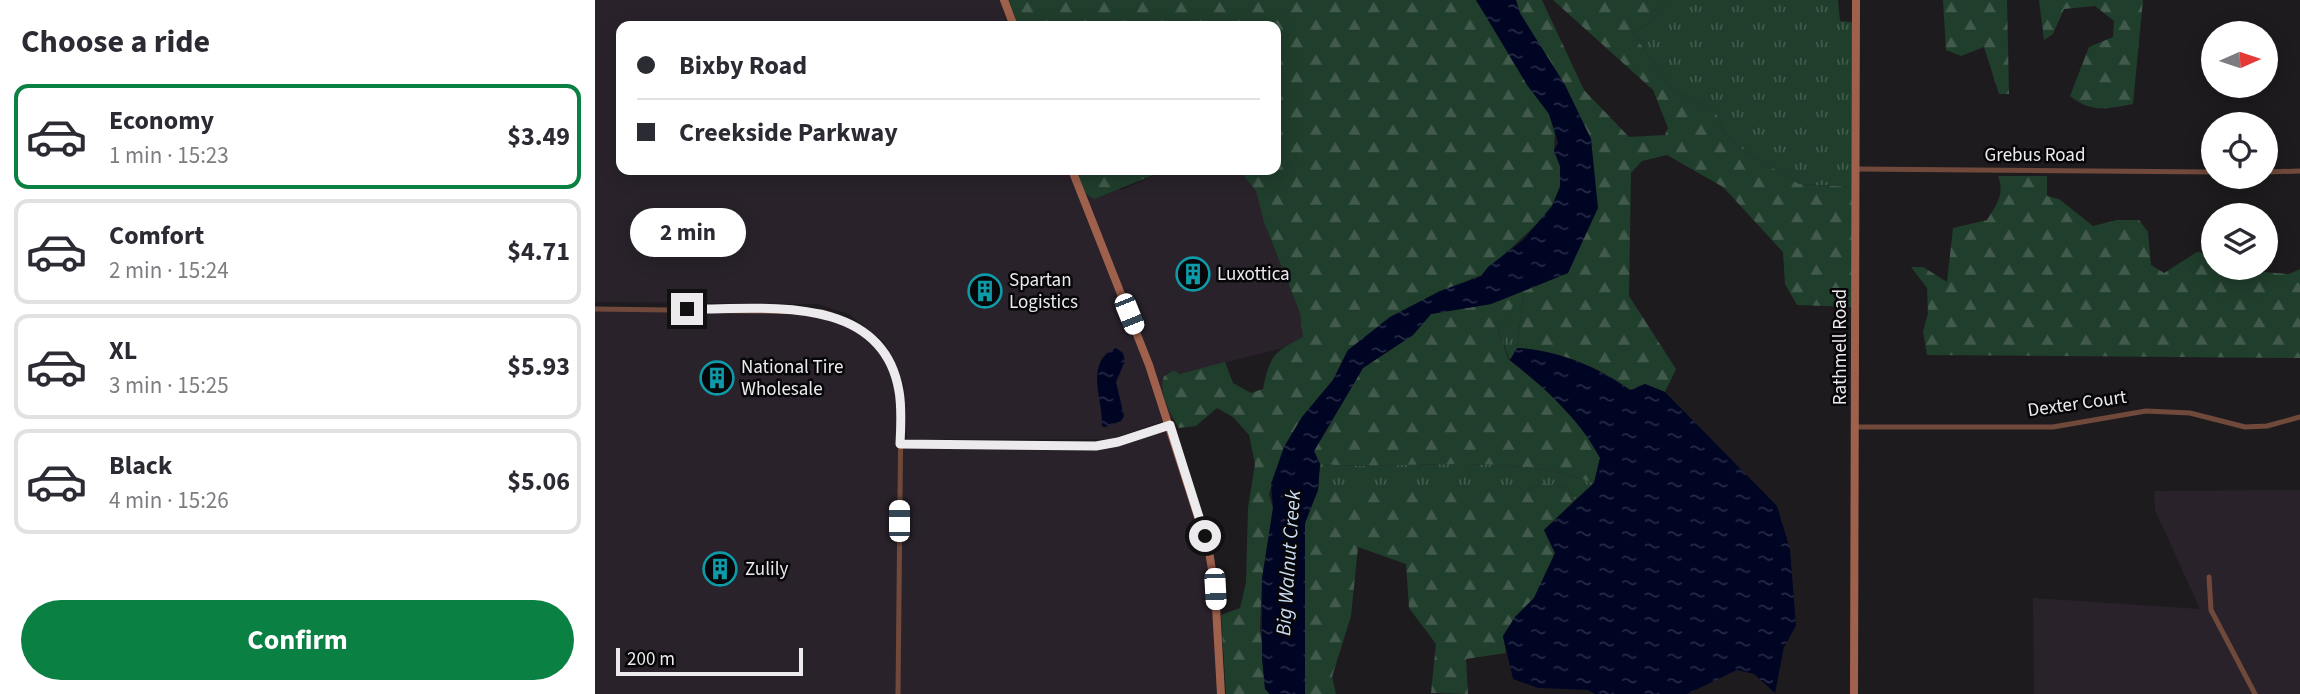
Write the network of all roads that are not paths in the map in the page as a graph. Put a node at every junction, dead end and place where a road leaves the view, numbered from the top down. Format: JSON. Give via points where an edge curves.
{"nodes":[{"id":1,"x":1004,"y":0,"type":"edge"},
{"id":2,"x":1856,"y":0,"type":"edge"},
{"id":3,"x":1012,"y":21,"type":"edge"},
{"id":4,"x":1856,"y":169,"type":"junction"},
{"id":5,"x":2201,"y":172,"type":"edge"},
{"id":6,"x":2278,"y":172,"type":"edge"},
{"id":7,"x":2300,"y":172,"type":"edge"},
{"id":8,"x":1074,"y":175,"type":"edge"},
{"id":9,"x":595,"y":309,"type":"edge"},
{"id":10,"x":2300,"y":418,"type":"edge"},
{"id":11,"x":1170,"y":425,"type":"junction"},
{"id":12,"x":1855,"y":427,"type":"junction"},
{"id":13,"x":900,"y":444,"type":"junction"},
{"id":14,"x":2209,"y":576,"type":"dead end"},
{"id":15,"x":898,"y":694,"type":"edge"},
{"id":16,"x":1221,"y":694,"type":"edge"},
{"id":17,"x":1854,"y":694,"type":"edge"},
{"id":18,"x":2255,"y":694,"type":"edge"}],
"edges":[{"from":1,"to":3,"type":"street"},
{"from":2,"to":4,"type":"street","name":"Rathmell Road"},
{"from":4,"to":5,"type":"street","name":"Grebus Road"},
{"from":4,"to":12,"type":"street","name":"Rathmell Road"},
{"from":6,"to":7,"type":"street"},
{"from":8,"to":11,"type":"street"},
{"from":9,"to":13,"type":"street","via":[[806,310],[834,315],[869,336],[892,367],[899,390]]},
{"from":10,"to":12,"type":"street","name":"Dexter Court","via":[[2245,427],[2190,413],[2146,411],[2024,428]]},
{"from":11,"to":13,"type":"street","via":[[1096,446]]},
{"from":11,"to":16,"type":"street","via":[[1213,569]]},
{"from":12,"to":17,"type":"street","name":"Rathmell Road"},
{"from":13,"to":15,"type":"street"},
{"from":14,"to":18,"type":"street","via":[[2211,610]]}]}
